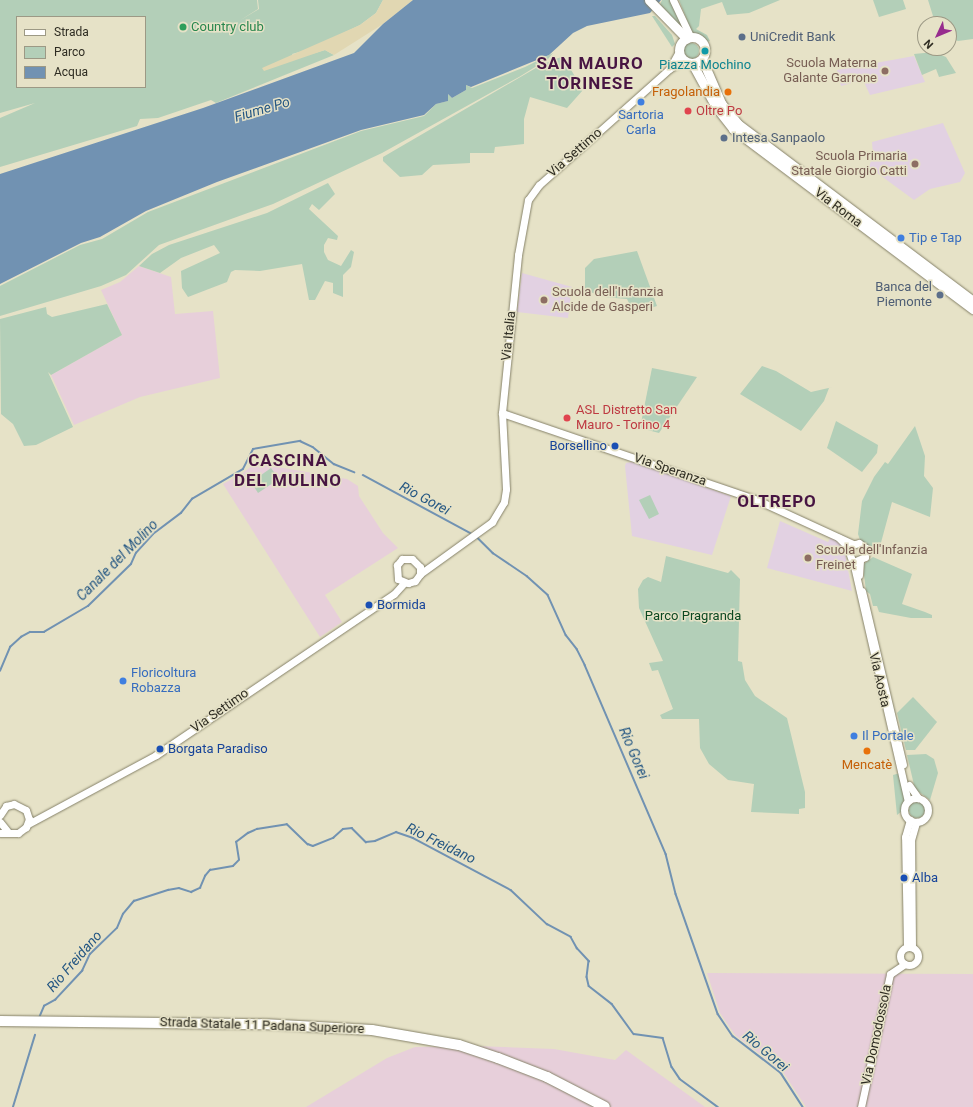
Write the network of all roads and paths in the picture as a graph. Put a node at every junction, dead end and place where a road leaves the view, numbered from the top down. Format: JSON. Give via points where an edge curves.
{"nodes":[{"id":1,"x":649,"y":0,"type":"edge"},
{"id":2,"x":673,"y":0,"type":"edge"},
{"id":3,"x":685,"y":43,"type":"junction"},
{"id":4,"x":702,"y":59,"type":"junction"},
{"id":5,"x":688,"y":62,"type":"junction"},
{"id":6,"x":669,"y":69,"type":"junction"},
{"id":7,"x":714,"y":97,"type":"junction"},
{"id":8,"x":517,"y":260,"type":"joint"},
{"id":9,"x":973,"y":301,"type":"edge"},
{"id":10,"x":973,"y":309,"type":"edge"},
{"id":11,"x":502,"y":413,"type":"junction"},
{"id":12,"x":834,"y":535,"type":"junction"},
{"id":13,"x":853,"y":544,"type":"junction"},
{"id":14,"x":848,"y":551,"type":"junction"},
{"id":15,"x":851,"y":559,"type":"junction"},
{"id":16,"x":860,"y":561,"type":"junction"},
{"id":17,"x":436,"y":564,"type":"junction"},
{"id":18,"x":420,"y":566,"type":"junction"},
{"id":19,"x":420,"y":574,"type":"junction"},
{"id":20,"x":401,"y":581,"type":"junction"},
{"id":21,"x":918,"y":798,"type":"junction"},
{"id":22,"x":908,"y":801,"type":"junction"},
{"id":23,"x":28,"y":814,"type":"junction"},
{"id":24,"x":0,"y":815,"type":"edge"},
{"id":25,"x":43,"y":815,"type":"junction"},
{"id":26,"x":913,"y":821,"type":"junction"},
{"id":27,"x":0,"y":822,"type":"edge"},
{"id":28,"x":28,"y":824,"type":"junction"},
{"id":29,"x":8,"y":832,"type":"junction"},
{"id":30,"x":0,"y":833,"type":"edge"},
{"id":31,"x":910,"y":947,"type":"junction"},
{"id":32,"x":903,"y":962,"type":"junction"},
{"id":33,"x":0,"y":1021,"type":"edge"},
{"id":34,"x":0,"y":1027,"type":"edge"},
{"id":35,"x":593,"y":1107,"type":"edge"},
{"id":36,"x":605,"y":1107,"type":"edge"},
{"id":37,"x":861,"y":1107,"type":"edge"}],
"edges":[{"from":1,"to":3,"type":"main road"},
{"from":2,"to":3,"type":"street"},
{"from":3,"to":4,"type":"main road","via":[[699,40],[704,46]]},
{"from":3,"to":5,"type":"main road"},
{"from":3,"to":6,"type":"street"},
{"from":4,"to":5,"type":"main road"},
{"from":4,"to":7,"type":"main road"},
{"from":5,"to":6,"type":"street"},
{"from":5,"to":7,"type":"main road"},
{"from":6,"to":8,"type":"street","name":"Via Settimo","via":[[532,193],[523,218]]},
{"from":7,"to":9,"type":"main road","name":"Via Roma","via":[[738,124]]},
{"from":7,"to":10,"type":"main road","name":"Via Roma","via":[[722,117],[733,128]]},
{"from":8,"to":11,"type":"street","name":"Via Italia"},
{"from":11,"to":12,"type":"street","name":"Via Speranza","via":[[757,500]]},
{"from":11,"to":17,"type":"street","name":"Via Italia","via":[[506,489],[504,502],[492,522]]},
{"from":12,"to":13,"type":"street","name":"Via Speranza"},
{"from":12,"to":14,"type":"street","name":"Via Speranza","via":[[842,540]]},
{"from":13,"to":14,"type":"street"},
{"from":13,"to":16,"type":"street","via":[[860,543],[866,548],[866,554]]},
{"from":14,"to":15,"type":"street"},
{"from":15,"to":16,"type":"street"},
{"from":15,"to":22,"type":"street","name":"Via Aosta"},
{"from":16,"to":21,"type":"street","name":"Via Aosta","via":[[861,585],[907,778]]},
{"from":17,"to":18,"type":"street"},
{"from":17,"to":19,"type":"street","name":"Via Italia"},
{"from":18,"to":19,"type":"street"},
{"from":18,"to":20,"type":"street","via":[[412,559],[402,559],[395,569]]},
{"from":19,"to":20,"type":"street","via":[[415,581]]},
{"from":20,"to":25,"type":"street","name":"Via Settimo","via":[[390,596],[147,760]]},
{"from":21,"to":22,"type":"street"},
{"from":21,"to":26,"type":"street","via":[[926,804],[928,810],[923,819]]},
{"from":22,"to":26,"type":"street","via":[[905,811]]},
{"from":23,"to":24,"type":"street","via":[[22,807],[14,804],[6,806]]},
{"from":23,"to":25,"type":"street"},
{"from":23,"to":28,"type":"street"},
{"from":25,"to":28,"type":"street","name":"Via Settimo"},
{"from":26,"to":31,"type":"street"},
{"from":27,"to":29,"type":"street"},
{"from":28,"to":29,"type":"street","name":"Via Settimo","via":[[18,833]]},
{"from":29,"to":30,"type":"street","name":"Via Settimo"},
{"from":31,"to":32,"type":"street","via":[[901,952]]},
{"from":31,"to":32,"type":"street","via":[[918,952],[918,960],[913,965]]},
{"from":32,"to":37,"type":"street","name":"Via Domodossola","via":[[890,975]]},
{"from":33,"to":36,"type":"highway","name":"Strada Statale 11 Padana Superiore","via":[[322,1026],[372,1030],[459,1046],[498,1058],[547,1077]]},
{"from":34,"to":35,"type":"highway","name":"Strada Statale 11 Padana Superiore","via":[[264,1030],[371,1036],[456,1051],[491,1062],[546,1083]]}]}
